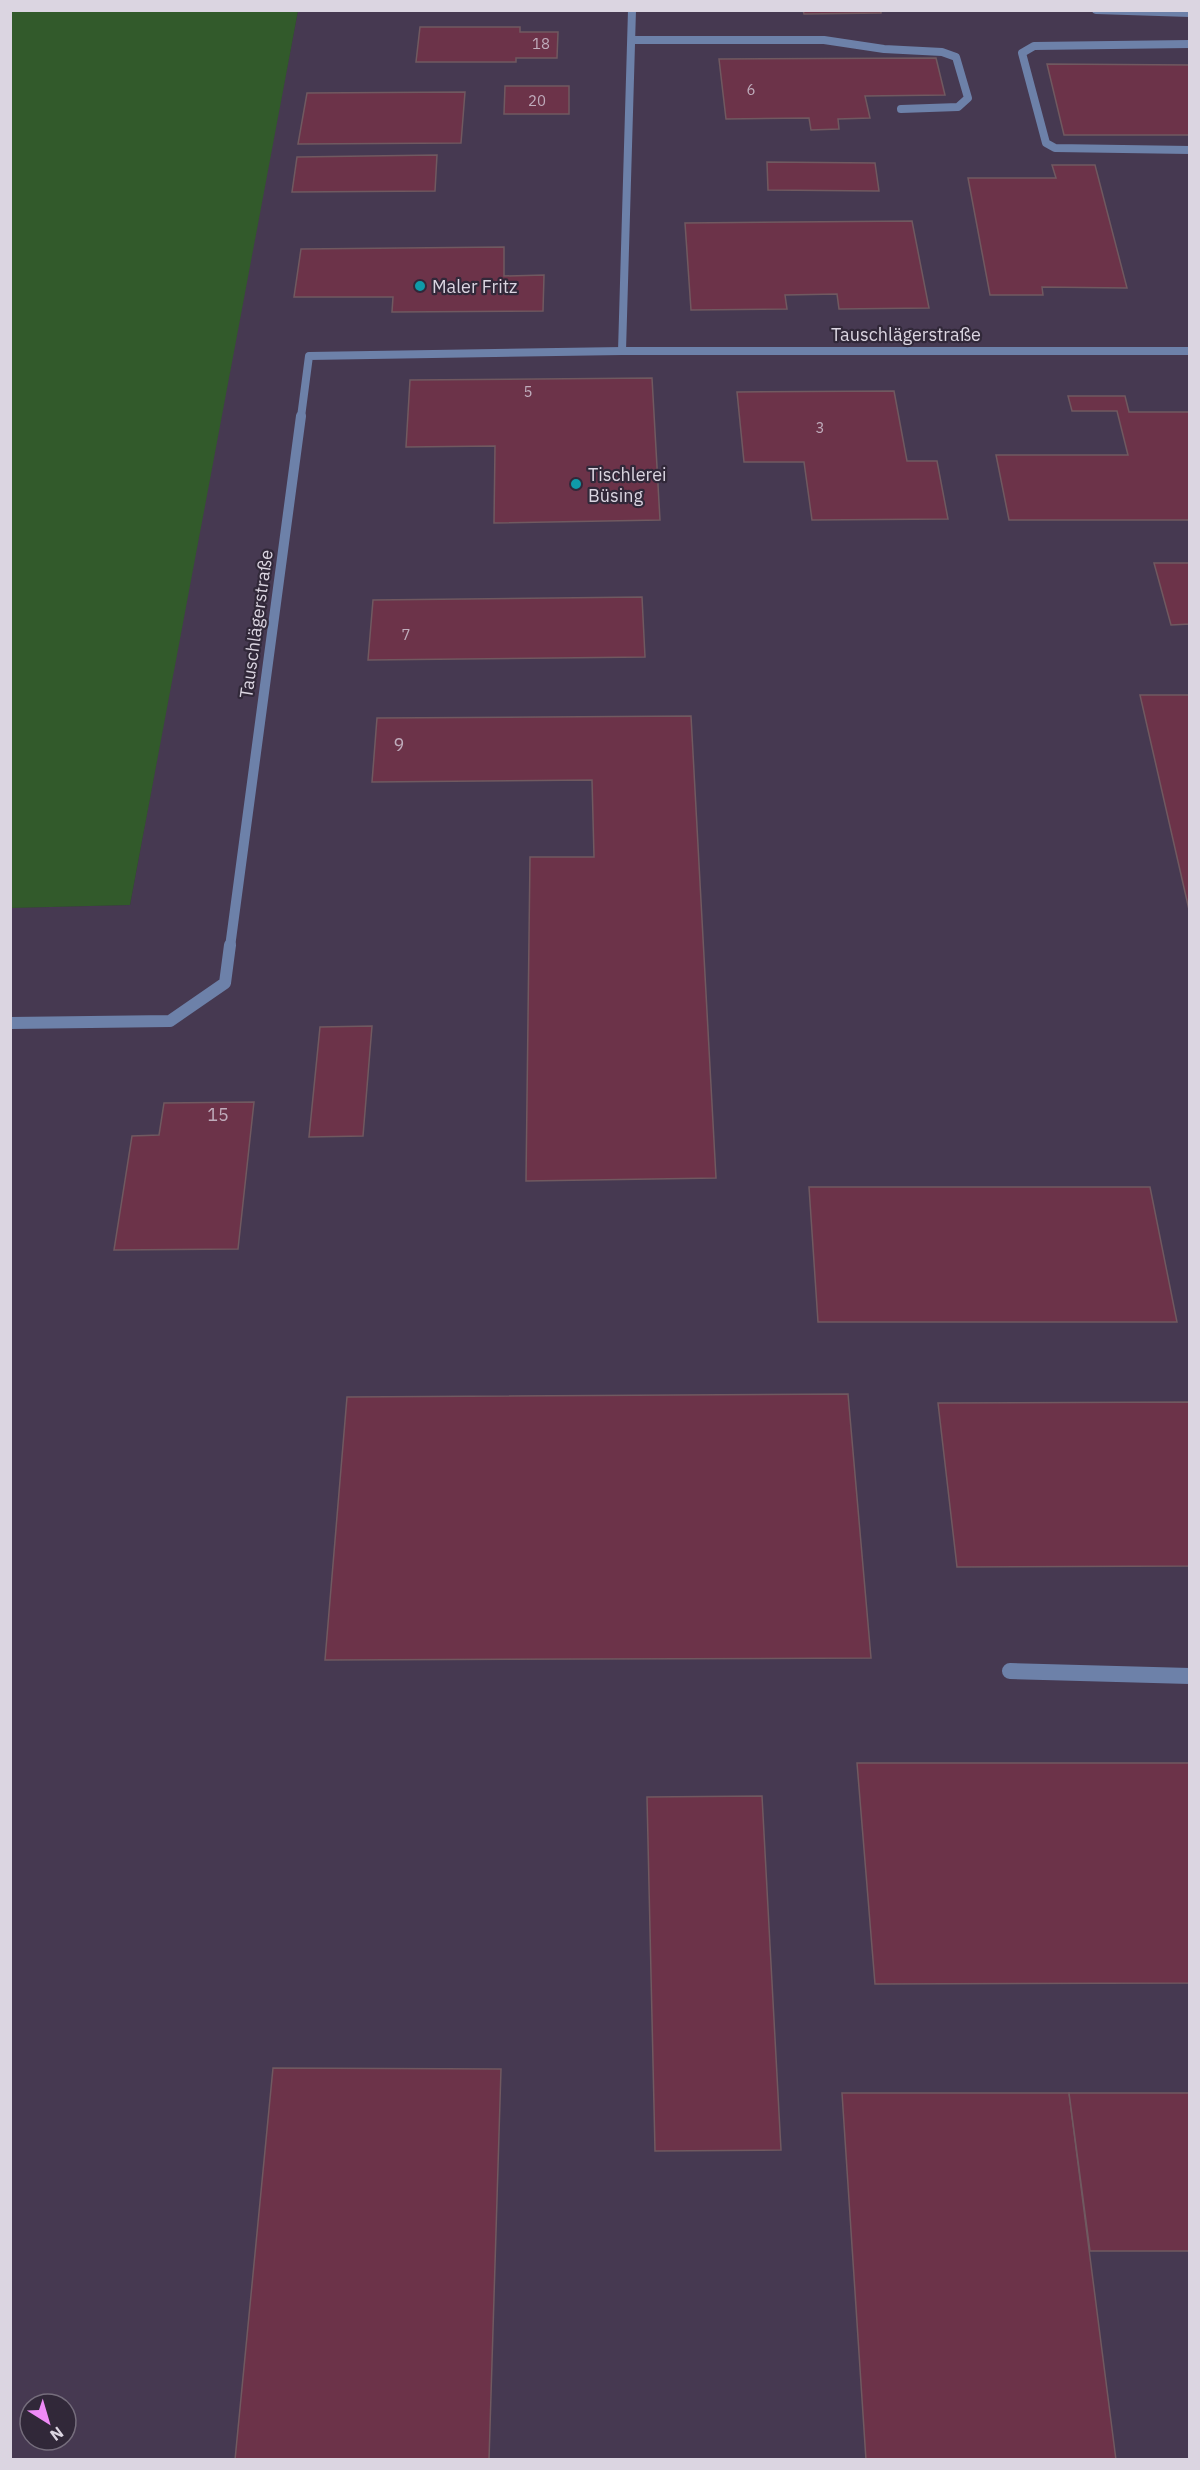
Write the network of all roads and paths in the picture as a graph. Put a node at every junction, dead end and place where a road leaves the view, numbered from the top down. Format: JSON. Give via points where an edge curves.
{"nodes":[{"id":1,"x":632,"y":10,"type":"edge"},
{"id":2,"x":1096,"y":10,"type":"edge"},
{"id":3,"x":1190,"y":13,"type":"edge"},
{"id":4,"x":632,"y":40,"type":"junction"},
{"id":5,"x":1190,"y":44,"type":"edge"},
{"id":6,"x":902,"y":109,"type":"dead end"},
{"id":7,"x":1190,"y":150,"type":"edge"},
{"id":8,"x":622,"y":351,"type":"junction"},
{"id":9,"x":1190,"y":351,"type":"edge"},
{"id":10,"x":10,"y":1023,"type":"edge"},
{"id":11,"x":1010,"y":1671,"type":"dead end"},
{"id":12,"x":1190,"y":1676,"type":"edge"}],
"edges":[{"from":1,"to":4,"type":"street"},
{"from":2,"to":3,"type":"street"},
{"from":4,"to":6,"type":"street","via":[[824,40],[942,52],[956,57],[968,98],[958,107]]},
{"from":4,"to":8,"type":"street"},
{"from":5,"to":7,"type":"street","via":[[1034,46],[1022,53],[1046,143],[1054,148]]},
{"from":8,"to":9,"type":"street","name":"Tauschlägerstraße"},
{"from":8,"to":10,"type":"street","name":"Tauschlägerstraße","via":[[309,356],[225,983],[170,1021]]},
{"from":11,"to":12,"type":"street"}]}
